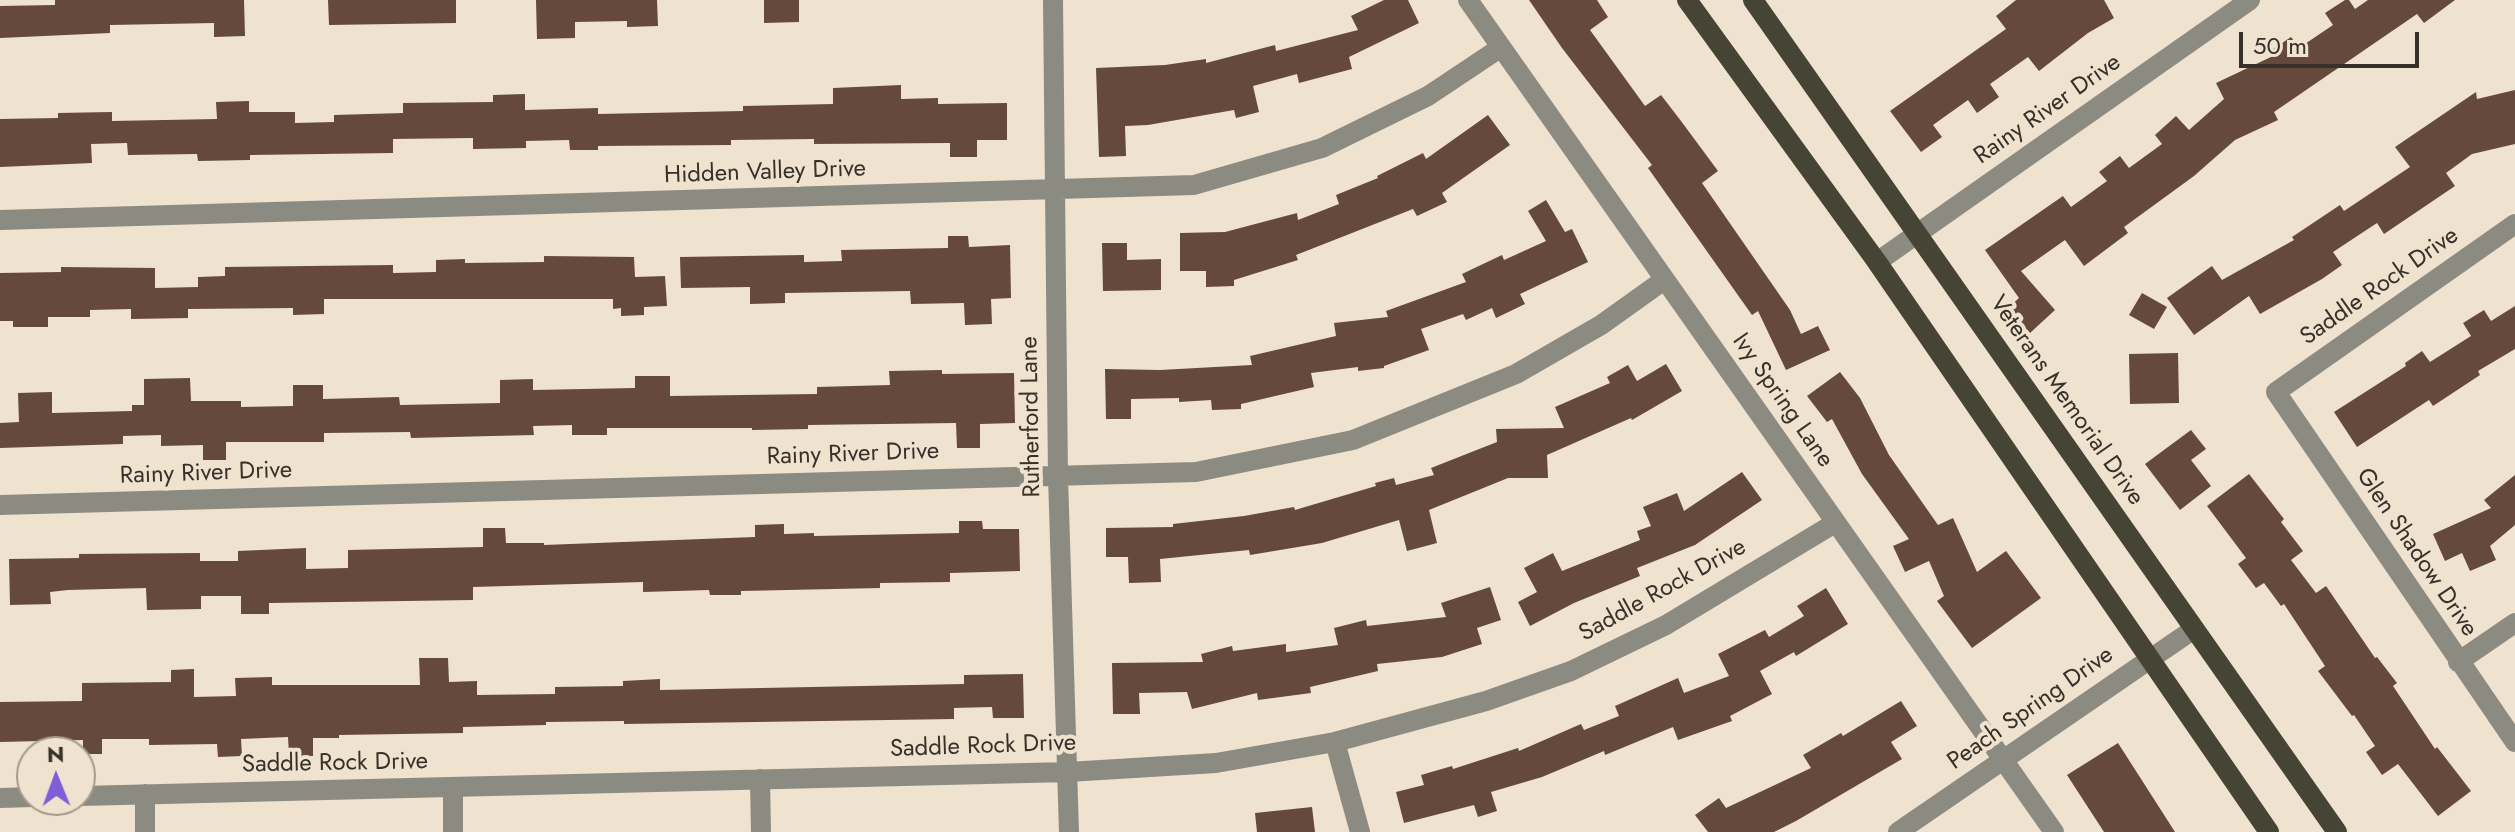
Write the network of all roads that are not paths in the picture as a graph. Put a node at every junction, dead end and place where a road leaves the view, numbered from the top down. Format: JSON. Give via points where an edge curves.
{"nodes":[{"id":1,"x":1053,"y":0,"type":"edge"},
{"id":2,"x":1468,"y":0,"type":"edge"},
{"id":3,"x":1687,"y":0,"type":"edge"},
{"id":4,"x":1753,"y":0,"type":"edge"},
{"id":5,"x":2250,"y":0,"type":"edge"},
{"id":6,"x":1500,"y":48,"type":"junction"},
{"id":7,"x":1054,"y":191,"type":"junction"},
{"id":8,"x":0,"y":220,"type":"edge"},
{"id":9,"x":2515,"y":224,"type":"edge"},
{"id":10,"x":1918,"y":233,"type":"junction"},
{"id":11,"x":1877,"y":262,"type":"junction"},
{"id":12,"x":1664,"y":280,"type":"junction"},
{"id":13,"x":2276,"y":392,"type":"joint"},
{"id":14,"x":1058,"y":476,"type":"junction"},
{"id":15,"x":0,"y":505,"type":"edge"},
{"id":16,"x":1835,"y":523,"type":"junction"},
{"id":17,"x":2515,"y":623,"type":"edge"},
{"id":18,"x":2194,"y":629,"type":"junction"},
{"id":19,"x":2149,"y":659,"type":"junction"},
{"id":20,"x":2458,"y":662,"type":"junction"},
{"id":21,"x":1335,"y":742,"type":"junction"},
{"id":22,"x":2515,"y":742,"type":"edge"},
{"id":23,"x":2003,"y":761,"type":"junction"},
{"id":24,"x":1068,"y":772,"type":"junction"},
{"id":25,"x":760,"y":779,"type":"junction"},
{"id":26,"x":453,"y":788,"type":"junction"},
{"id":27,"x":145,"y":794,"type":"junction"},
{"id":28,"x":96,"y":796,"type":"edge"},
{"id":29,"x":145,"y":832,"type":"edge"},
{"id":30,"x":453,"y":832,"type":"edge"},
{"id":31,"x":761,"y":832,"type":"edge"},
{"id":32,"x":1069,"y":832,"type":"edge"},
{"id":33,"x":1360,"y":832,"type":"edge"},
{"id":34,"x":1898,"y":832,"type":"edge"},
{"id":35,"x":2054,"y":832,"type":"edge"},
{"id":36,"x":2269,"y":832,"type":"edge"},
{"id":37,"x":2337,"y":832,"type":"edge"}],
"edges":[{"from":1,"to":7,"type":"street","name":"Rutherford Lane"},
{"from":2,"to":6,"type":"street","name":"Ivy Spring Lane"},
{"from":3,"to":11,"type":"main road"},
{"from":4,"to":10,"type":"main road","name":"Veterans Memorial Drive"},
{"from":5,"to":10,"type":"street","name":"Rainy River Drive"},
{"from":6,"to":7,"type":"street","name":"Hidden Valley Drive","via":[[1428,96],[1322,148],[1194,185]]},
{"from":6,"to":12,"type":"street","name":"Ivy Spring Lane"},
{"from":7,"to":8,"type":"street","name":"Hidden Valley Drive"},
{"from":7,"to":14,"type":"street","name":"Rutherford Lane"},
{"from":9,"to":13,"type":"street","name":"Saddle Rock Drive"},
{"from":10,"to":11,"type":"street","name":"Rainy River Drive"},
{"from":10,"to":18,"type":"main road","name":"Veterans Memorial Drive"},
{"from":11,"to":19,"type":"main road"},
{"from":12,"to":14,"type":"street","name":"Rainy River Drive","via":[[1601,325],[1516,374],[1353,440],[1196,472]]},
{"from":12,"to":16,"type":"street","name":"Ivy Spring Lane"},
{"from":13,"to":20,"type":"street","name":"Glen Shadow Drive"},
{"from":14,"to":15,"type":"street","name":"Rainy River Drive"},
{"from":14,"to":24,"type":"street","name":"Rutherford Lane"},
{"from":16,"to":21,"type":"street","name":"Saddle Rock Drive","via":[[1666,625],[1571,671],[1486,701]]},
{"from":16,"to":23,"type":"street","name":"Ivy Spring Lane"},
{"from":17,"to":20,"type":"street"},
{"from":18,"to":19,"type":"street","name":"Peach Spring Drive"},
{"from":18,"to":37,"type":"main road","name":"Veterans Memorial Drive"},
{"from":19,"to":23,"type":"street","name":"Peach Spring Drive"},
{"from":19,"to":36,"type":"main road"},
{"from":20,"to":22,"type":"street","name":"Glen Shadow Drive"},
{"from":21,"to":24,"type":"street","name":"Saddle Rock Drive","via":[[1216,763]]},
{"from":21,"to":33,"type":"street"},
{"from":23,"to":34,"type":"street","name":"Peach Spring Drive"},
{"from":23,"to":35,"type":"street","name":"Ivy Spring Lane"},
{"from":24,"to":25,"type":"street","name":"Saddle Rock Drive"},
{"from":24,"to":32,"type":"street","name":"Rutherford Lane"},
{"from":25,"to":26,"type":"street","name":"Saddle Rock Drive"},
{"from":25,"to":31,"type":"street"},
{"from":26,"to":27,"type":"street","name":"Saddle Rock Drive"},
{"from":26,"to":30,"type":"street"},
{"from":27,"to":28,"type":"street","name":"Saddle Rock Drive"},
{"from":27,"to":29,"type":"street"}]}
